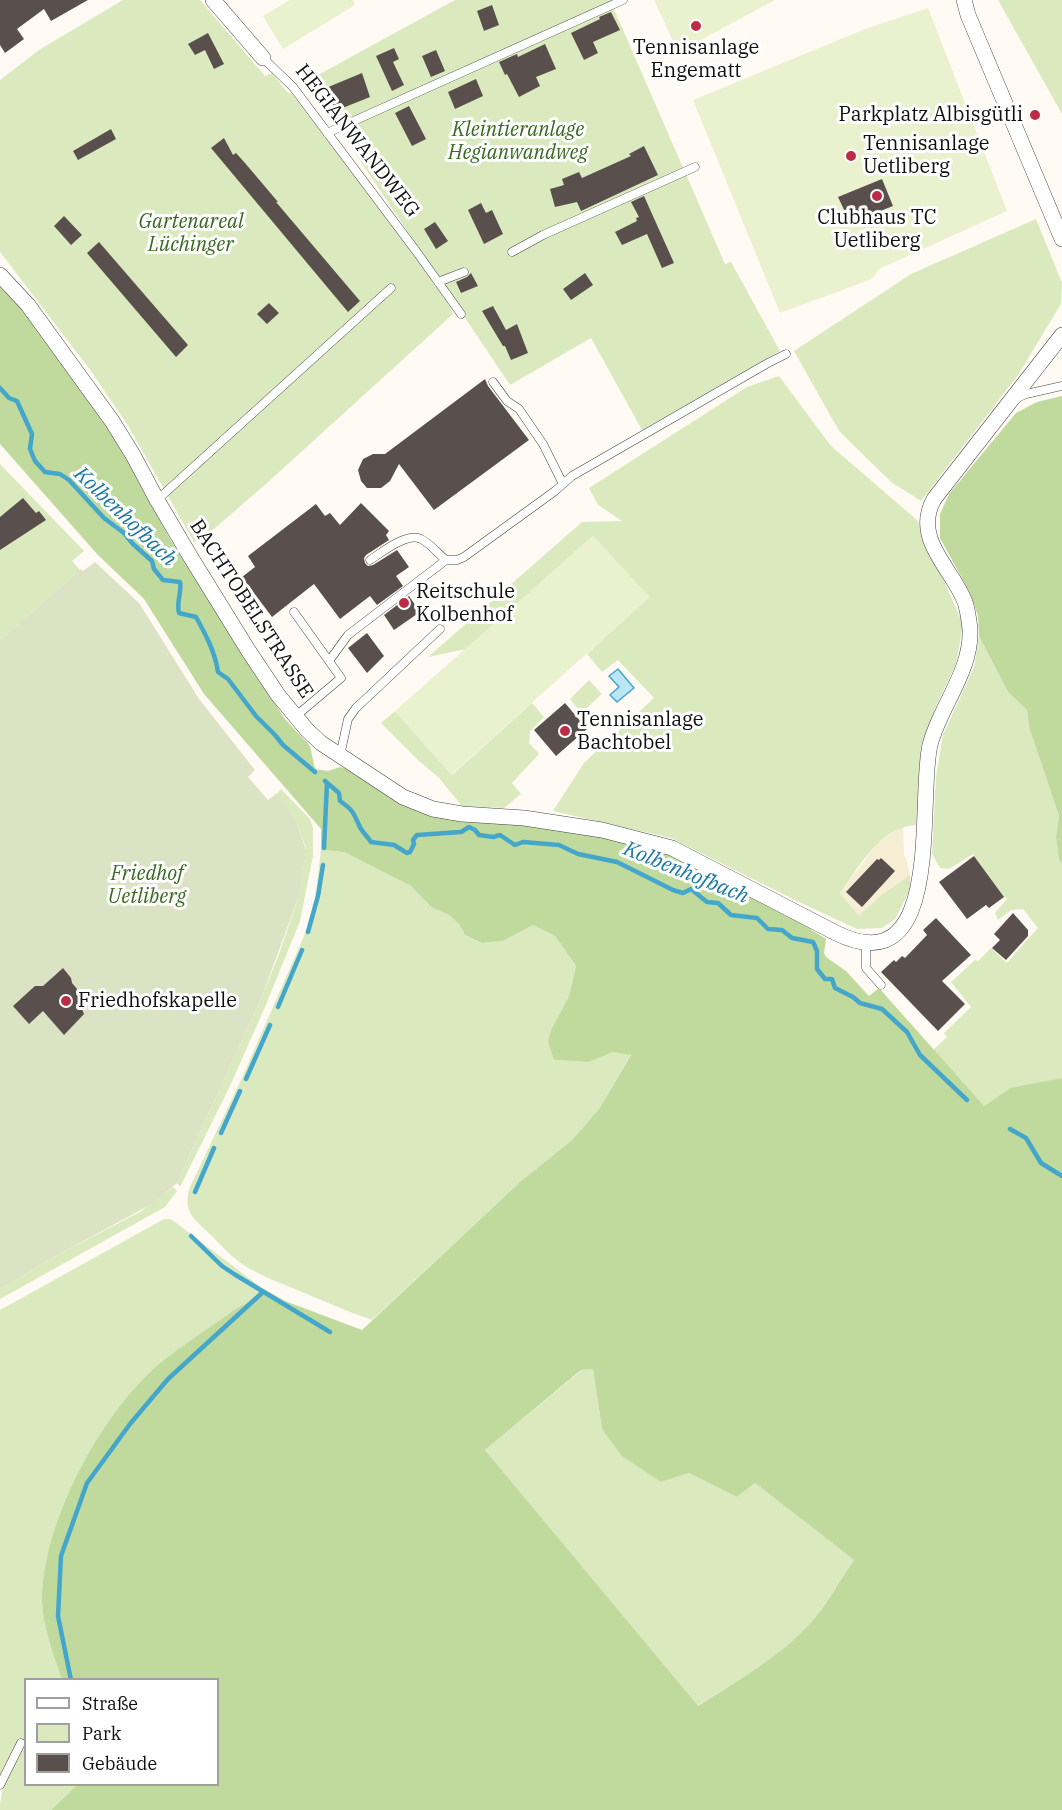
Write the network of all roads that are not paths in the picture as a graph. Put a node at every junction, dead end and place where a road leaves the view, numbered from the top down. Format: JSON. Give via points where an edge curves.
{"nodes":[{"id":1,"x":213,"y":0,"type":"edge"},
{"id":2,"x":623,"y":0,"type":"edge"},
{"id":3,"x":964,"y":0,"type":"edge"},
{"id":4,"x":263,"y":58,"type":"joint"},
{"id":5,"x":327,"y":133,"type":"junction"},
{"id":6,"x":695,"y":167,"type":"dead end"},
{"id":7,"x":1062,"y":238,"type":"edge"},
{"id":8,"x":512,"y":252,"type":"dead end"},
{"id":9,"x":464,"y":272,"type":"dead end"},
{"id":10,"x":0,"y":275,"type":"edge"},
{"id":11,"x":438,"y":282,"type":"junction"},
{"id":12,"x":391,"y":288,"type":"dead end"},
{"id":13,"x":461,"y":314,"type":"dead end"},
{"id":14,"x":1062,"y":335,"type":"edge"},
{"id":15,"x":786,"y":354,"type":"dead end"},
{"id":16,"x":493,"y":382,"type":"dead end"},
{"id":17,"x":1062,"y":386,"type":"edge"},
{"id":18,"x":1011,"y":401,"type":"junction"},
{"id":19,"x":563,"y":484,"type":"junction"},
{"id":20,"x":157,"y":500,"type":"junction"},
{"id":21,"x":370,"y":560,"type":"dead end"},
{"id":22,"x":446,"y":560,"type":"junction"},
{"id":23,"x":294,"y":612,"type":"dead end"},
{"id":24,"x":440,"y":629,"type":"dead end"},
{"id":25,"x":329,"y":661,"type":"junction"},
{"id":26,"x":296,"y":716,"type":"junction"},
{"id":27,"x":340,"y":756,"type":"junction"},
{"id":28,"x":866,"y":943,"type":"junction"},
{"id":29,"x":881,"y":986,"type":"dead end"},
{"id":30,"x":21,"y":1743,"type":"dead end"},
{"id":31,"x":0,"y":1785,"type":"edge"}],
"edges":[{"from":1,"to":4,"type":"street","name":"HEGIANWANDWEG"},
{"from":2,"to":5,"type":"lane"},
{"from":3,"to":7,"type":"street"},
{"from":4,"to":5,"type":"lane","name":"HEGIANWANDWEG","via":[[293,87]]},
{"from":5,"to":11,"type":"lane","name":"HEGIANWANDWEG"},
{"from":6,"to":8,"type":"lane"},
{"from":9,"to":11,"type":"lane"},
{"from":10,"to":20,"type":"street","name":"BACHTOBELSTRASSE","via":[[28,305],[112,421]]},
{"from":11,"to":13,"type":"lane","name":"HEGIANWANDWEG"},
{"from":12,"to":20,"type":"lane"},
{"from":14,"to":18,"type":"street"},
{"from":15,"to":19,"type":"lane"},
{"from":16,"to":19,"type":"lane","via":[[507,401],[519,409]]},
{"from":17,"to":18,"type":"lane"},
{"from":18,"to":28,"type":"street","via":[[934,499],[927,516],[934,548],[965,602],[970,643],[930,746],[921,872],[911,914],[890,938]]},
{"from":19,"to":22,"type":"lane","via":[[464,557]]},
{"from":20,"to":26,"type":"street","name":"BACHTOBELSTRASSE","via":[[248,650]]},
{"from":21,"to":22,"type":"lane","via":[[413,537],[424,541]]},
{"from":22,"to":25,"type":"lane","via":[[348,635]]},
{"from":23,"to":25,"type":"lane"},
{"from":24,"to":27,"type":"lane","via":[[356,708],[348,719]]},
{"from":25,"to":26,"type":"lane","via":[[341,678]]},
{"from":26,"to":27,"type":"street","name":"BACHTOBELSTRASSE","via":[[313,736]]},
{"from":27,"to":28,"type":"street","name":"BACHTOBELSTRASSE","via":[[403,797],[433,809],[614,832],[672,848],[847,938]]},
{"from":28,"to":29,"type":"lane","via":[[866,968]]},
{"from":30,"to":31,"type":"lane"}]}
